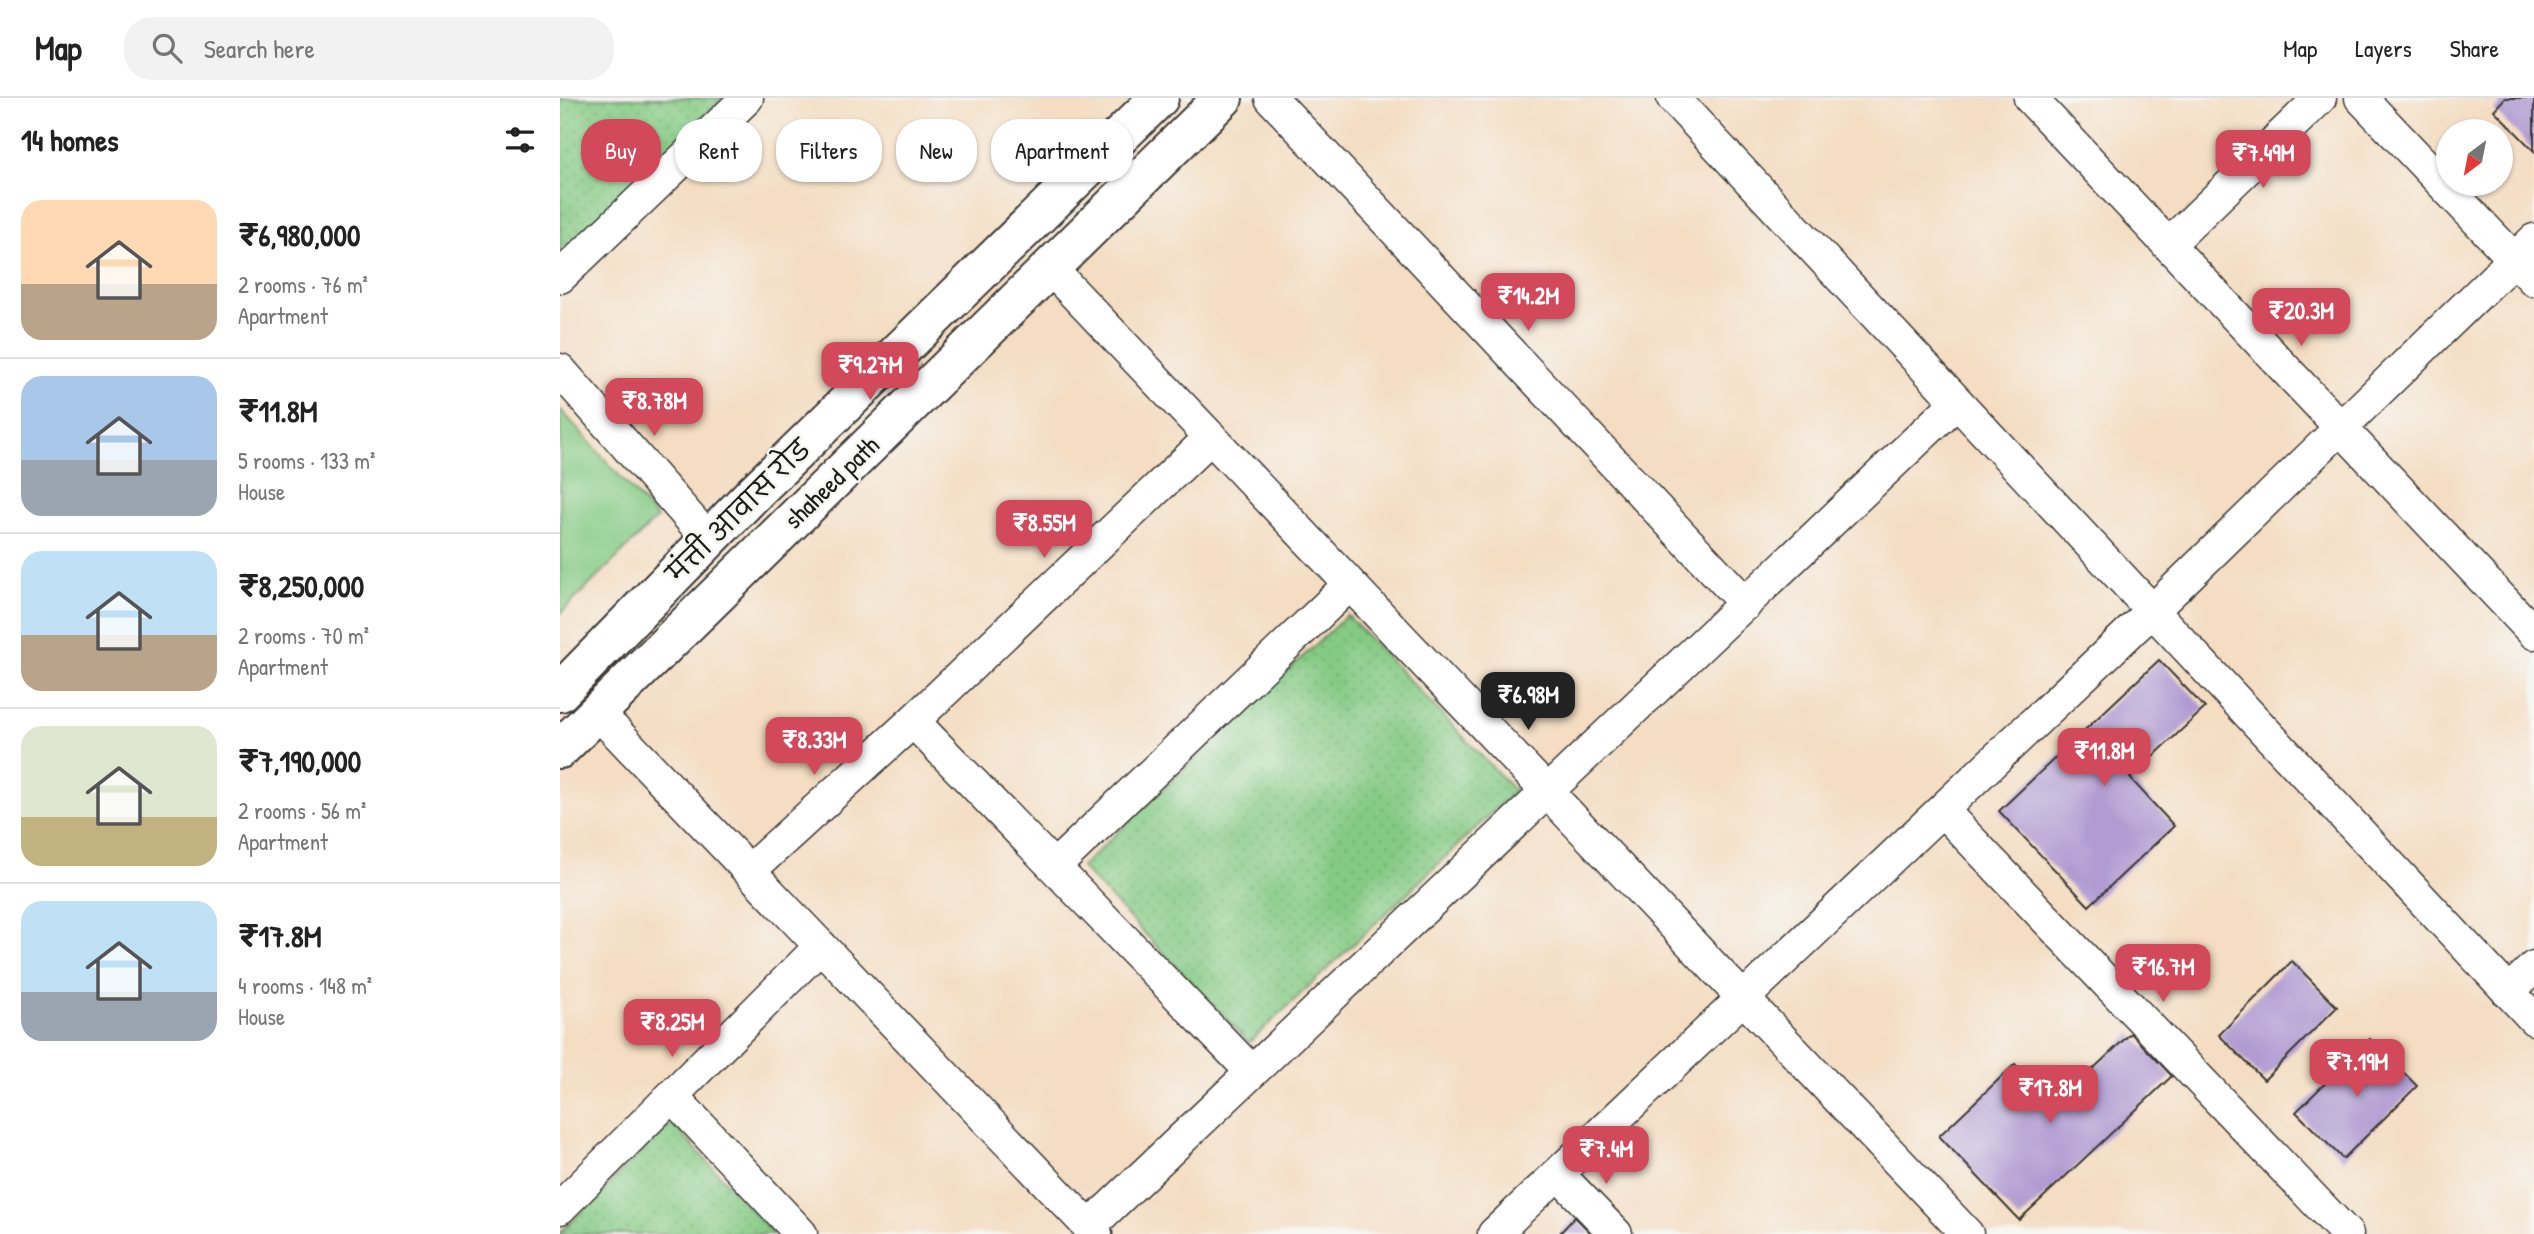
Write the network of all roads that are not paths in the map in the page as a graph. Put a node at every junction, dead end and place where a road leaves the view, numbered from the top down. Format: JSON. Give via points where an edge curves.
{"nodes":[{"id":1,"x":747,"y":98,"type":"edge"},
{"id":2,"x":1159,"y":98,"type":"edge"},
{"id":3,"x":1223,"y":98,"type":"edge"},
{"id":4,"x":1271,"y":98,"type":"edge"},
{"id":5,"x":1673,"y":98,"type":"edge"},
{"id":6,"x":2031,"y":98,"type":"edge"},
{"id":7,"x":2320,"y":98,"type":"edge"},
{"id":8,"x":2361,"y":98,"type":"edge"},
{"id":9,"x":2168,"y":245,"type":"junction"},
{"id":10,"x":2528,"y":259,"type":"edge"},
{"id":11,"x":1050,"y":268,"type":"junction"},
{"id":12,"x":560,"y":277,"type":"edge"},
{"id":13,"x":560,"y":370,"type":"edge"},
{"id":14,"x":1957,"y":402,"type":"junction"},
{"id":15,"x":2340,"y":428,"type":"junction"},
{"id":16,"x":1211,"y":437,"type":"junction"},
{"id":17,"x":709,"y":540,"type":"junction"},
{"id":18,"x":1350,"y":584,"type":"junction"},
{"id":19,"x":1746,"y":604,"type":"junction"},
{"id":20,"x":2152,"y":611,"type":"junction"},
{"id":21,"x":2534,"y":633,"type":"edge"},
{"id":22,"x":560,"y":692,"type":"edge"},
{"id":23,"x":597,"y":712,"type":"junction"},
{"id":24,"x":913,"y":721,"type":"junction"},
{"id":25,"x":560,"y":749,"type":"edge"},
{"id":26,"x":1548,"y":791,"type":"junction"},
{"id":27,"x":1942,"y":810,"type":"junction"},
{"id":28,"x":1054,"y":867,"type":"junction"},
{"id":29,"x":749,"y":871,"type":"junction"},
{"id":30,"x":821,"y":946,"type":"junction"},
{"id":31,"x":2534,"y":967,"type":"edge"},
{"id":32,"x":2508,"y":992,"type":"junction"},
{"id":33,"x":1744,"y":998,"type":"junction"},
{"id":34,"x":2534,"y":1019,"type":"edge"},
{"id":35,"x":1252,"y":1072,"type":"junction"},
{"id":36,"x":672,"y":1096,"type":"junction"},
{"id":37,"x":1558,"y":1174,"type":"junction"},
{"id":38,"x":560,"y":1208,"type":"edge"},
{"id":39,"x":1092,"y":1231,"type":"edge"},
{"id":40,"x":801,"y":1234,"type":"edge"},
{"id":41,"x":1494,"y":1234,"type":"edge"},
{"id":42,"x":1616,"y":1234,"type":"edge"},
{"id":43,"x":1967,"y":1234,"type":"edge"},
{"id":44,"x":2347,"y":1234,"type":"edge"}],
"edges":[{"from":1,"to":12,"type":"street"},
{"from":2,"to":17,"type":"street","name":"मंत्ती आवास रोड"},
{"from":3,"to":11,"type":"street","name":"shaheed path"},
{"from":4,"to":19,"type":"street"},
{"from":5,"to":14,"type":"street"},
{"from":6,"to":9,"type":"street"},
{"from":7,"to":9,"type":"street"},
{"from":8,"to":10,"type":"street"},
{"from":9,"to":15,"type":"street"},
{"from":10,"to":15,"type":"street"},
{"from":11,"to":16,"type":"street"},
{"from":11,"to":23,"type":"street","name":"shaheed path"},
{"from":13,"to":17,"type":"street"},
{"from":14,"to":19,"type":"street"},
{"from":14,"to":20,"type":"street"},
{"from":15,"to":20,"type":"street"},
{"from":15,"to":21,"type":"street"},
{"from":16,"to":18,"type":"street"},
{"from":16,"to":24,"type":"street"},
{"from":17,"to":22,"type":"street","name":"मंत्ती आवास रोड"},
{"from":18,"to":26,"type":"street"},
{"from":18,"to":28,"type":"street"},
{"from":19,"to":26,"type":"street"},
{"from":20,"to":27,"type":"street"},
{"from":20,"to":32,"type":"street"},
{"from":23,"to":25,"type":"street","name":"shaheed path"},
{"from":23,"to":29,"type":"street"},
{"from":24,"to":28,"type":"street"},
{"from":24,"to":29,"type":"street"},
{"from":26,"to":33,"type":"street"},
{"from":26,"to":35,"type":"street"},
{"from":27,"to":33,"type":"street"},
{"from":27,"to":44,"type":"street"},
{"from":28,"to":35,"type":"street"},
{"from":29,"to":30,"type":"street"},
{"from":30,"to":36,"type":"street"},
{"from":30,"to":39,"type":"street"},
{"from":31,"to":32,"type":"street"},
{"from":32,"to":34,"type":"street"},
{"from":33,"to":37,"type":"street"},
{"from":33,"to":43,"type":"street"},
{"from":35,"to":39,"type":"street"},
{"from":36,"to":38,"type":"street"},
{"from":36,"to":40,"type":"street"},
{"from":37,"to":41,"type":"street"},
{"from":37,"to":42,"type":"street"}]}
